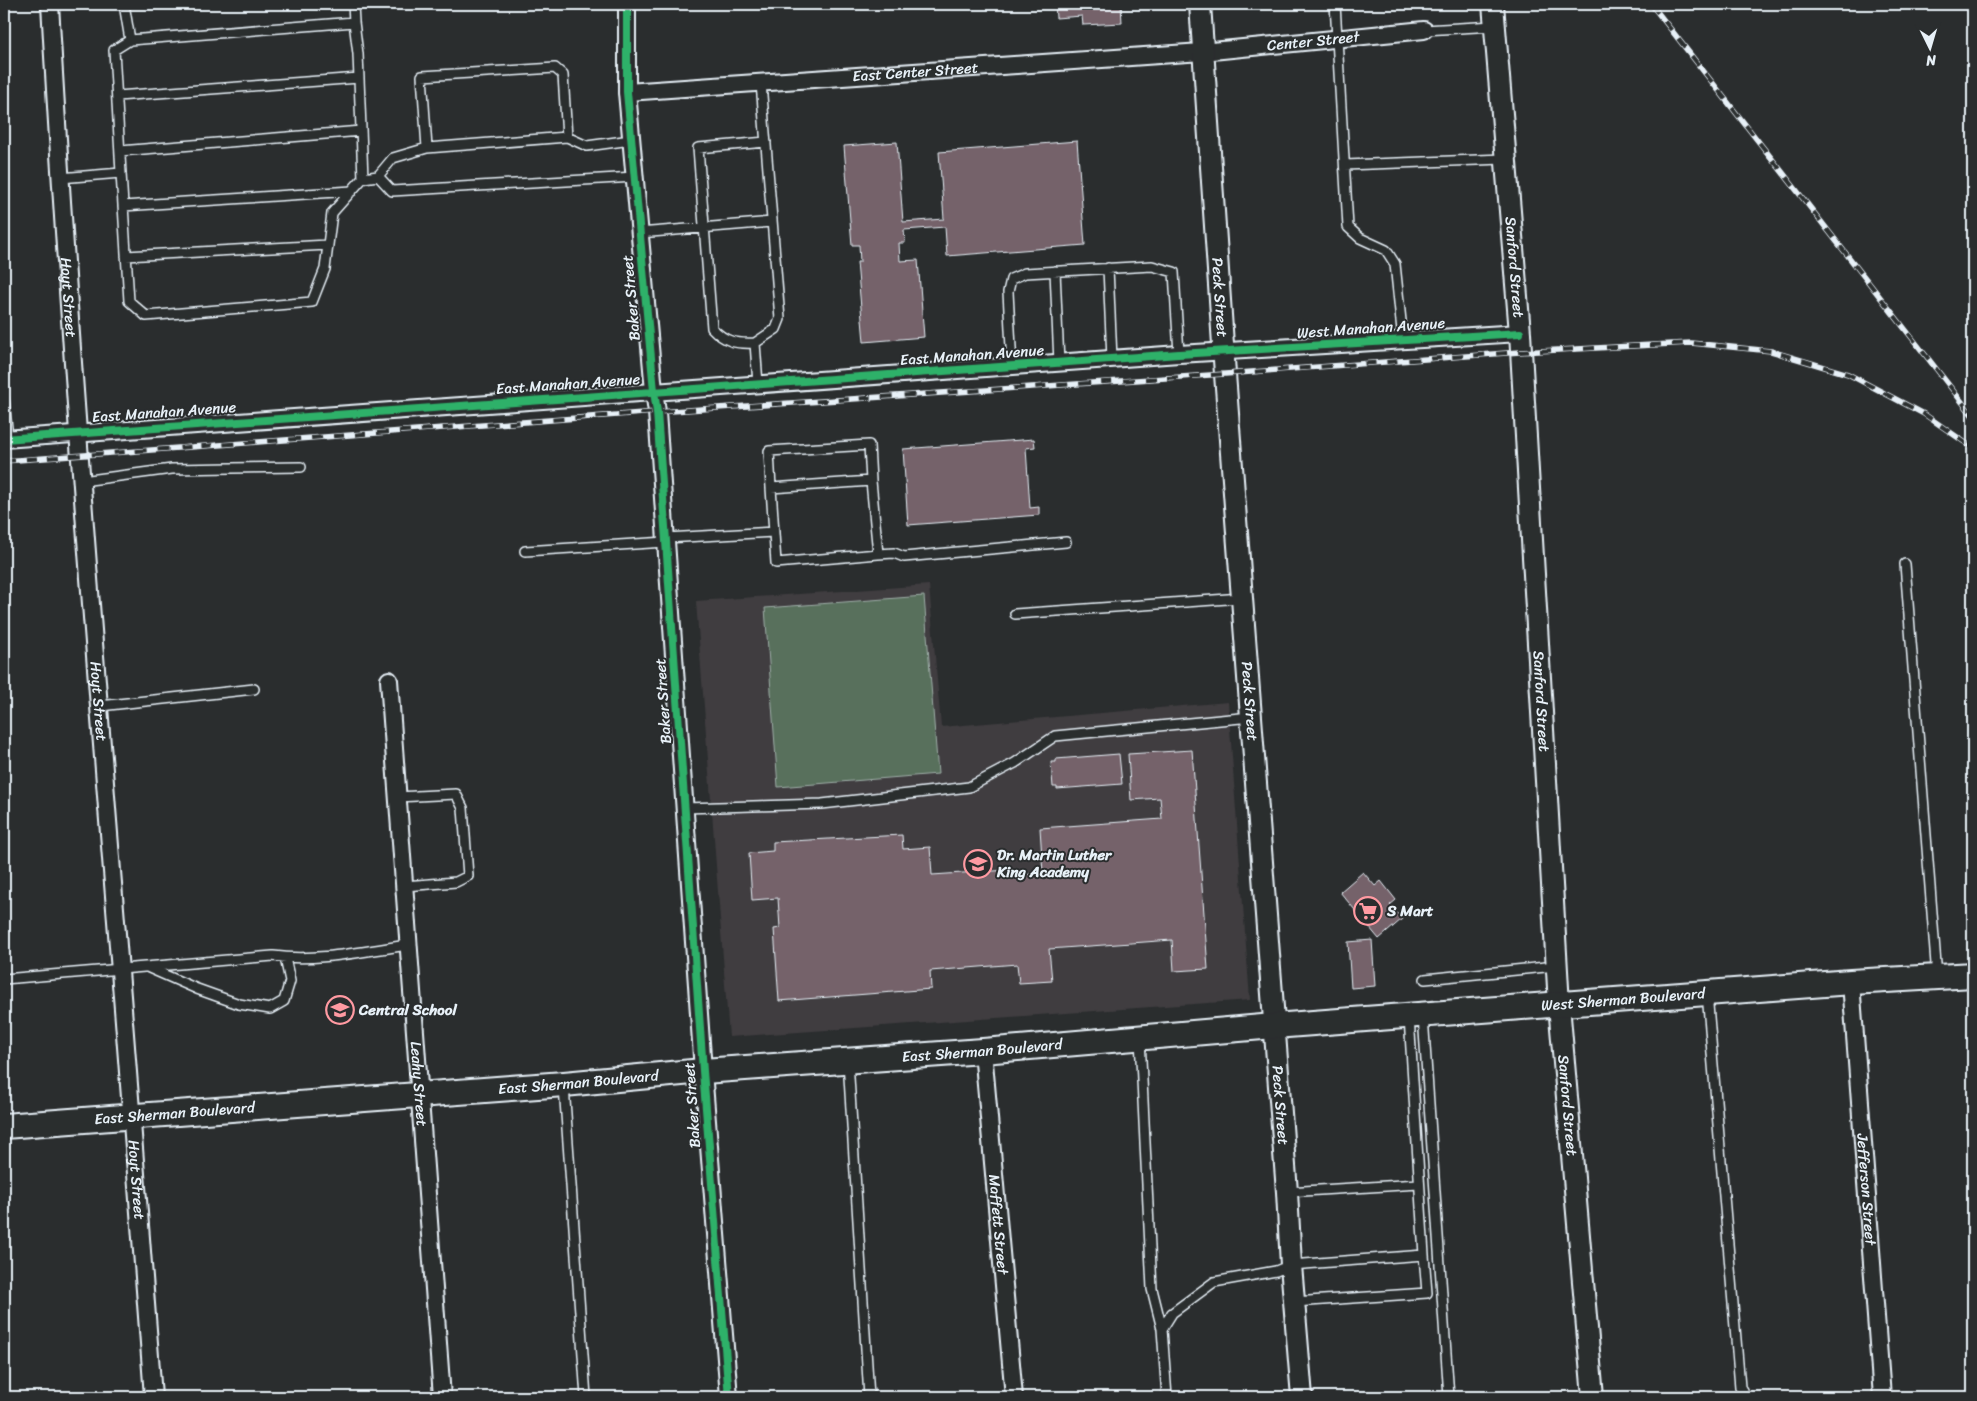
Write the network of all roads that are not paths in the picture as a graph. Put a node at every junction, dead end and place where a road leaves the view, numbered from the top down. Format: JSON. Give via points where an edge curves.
{"nodes":[{"id":1,"x":50,"y":4,"type":"edge"},
{"id":2,"x":124,"y":4,"type":"edge"},
{"id":3,"x":353,"y":4,"type":"edge"},
{"id":4,"x":626,"y":4,"type":"edge"},
{"id":5,"x":1200,"y":4,"type":"edge"},
{"id":6,"x":1335,"y":4,"type":"edge"},
{"id":7,"x":1493,"y":4,"type":"edge"},
{"id":8,"x":354,"y":22,"type":"junction"},
{"id":9,"x":1494,"y":26,"type":"junction"},
{"id":10,"x":1424,"y":30,"type":"joint"},
{"id":11,"x":1338,"y":38,"type":"junction"},
{"id":12,"x":130,"y":40,"type":"junction"},
{"id":13,"x":1202,"y":52,"type":"junction"},
{"id":14,"x":359,"y":78,"type":"junction"},
{"id":15,"x":761,"y":83,"type":"junction"},
{"id":16,"x":627,"y":92,"type":"junction"},
{"id":17,"x":117,"y":96,"type":"junction"},
{"id":18,"x":361,"y":131,"type":"junction"},
{"id":19,"x":567,"y":137,"type":"junction"},
{"id":20,"x":631,"y":140,"type":"junction"},
{"id":21,"x":766,"y":142,"type":"junction"},
{"id":22,"x":427,"y":148,"type":"junction"},
{"id":23,"x":120,"y":151,"type":"junction"},
{"id":24,"x":1504,"y":159,"type":"junction"},
{"id":25,"x":1345,"y":165,"type":"junction"},
{"id":26,"x":121,"y":174,"type":"junction"},
{"id":27,"x":378,"y":176,"type":"junction"},
{"id":28,"x":635,"y":177,"type":"junction"},
{"id":29,"x":60,"y":178,"type":"junction"},
{"id":30,"x":363,"y":178,"type":"junction"},
{"id":31,"x":352,"y":191,"type":"junction"},
{"id":32,"x":123,"y":206,"type":"junction"},
{"id":33,"x":772,"y":222,"type":"junction"},
{"id":34,"x":704,"y":228,"type":"junction"},
{"id":35,"x":640,"y":233,"type":"junction"},
{"id":36,"x":328,"y":245,"type":"junction"},
{"id":37,"x":126,"y":256,"type":"junction"},
{"id":38,"x":1108,"y":268,"type":"junction"},
{"id":39,"x":1055,"y":272,"type":"junction"},
{"id":40,"x":1520,"y":333,"type":"junction"},
{"id":41,"x":1403,"y":340,"type":"junction"},
{"id":42,"x":755,"y":343,"type":"junction"},
{"id":43,"x":1224,"y":351,"type":"junction"},
{"id":44,"x":1179,"y":354,"type":"junction"},
{"id":45,"x":1112,"y":359,"type":"junction"},
{"id":46,"x":1059,"y":363,"type":"junction"},
{"id":47,"x":1012,"y":366,"type":"junction"},
{"id":48,"x":758,"y":384,"type":"junction"},
{"id":49,"x":654,"y":391,"type":"junction"},
{"id":50,"x":4,"y":399,"type":"edge"},
{"id":51,"x":78,"y":432,"type":"junction"},
{"id":52,"x":6,"y":438,"type":"edge"},
{"id":53,"x":302,"y":467,"type":"dead end"},
{"id":54,"x":82,"y":480,"type":"junction"},
{"id":55,"x":871,"y":481,"type":"junction"},
{"id":56,"x":771,"y":488,"type":"junction"},
{"id":57,"x":774,"y":532,"type":"junction"},
{"id":58,"x":666,"y":540,"type":"junction"},
{"id":59,"x":1066,"y":542,"type":"dead end"},
{"id":60,"x":525,"y":550,"type":"dead end"},
{"id":61,"x":878,"y":554,"type":"junction"},
{"id":62,"x":1905,"y":564,"type":"dead end"},
{"id":63,"x":1242,"y":598,"type":"junction"},
{"id":64,"x":1015,"y":614,"type":"dead end"},
{"id":65,"x":388,"y":680,"type":"dead end"},
{"id":66,"x":254,"y":689,"type":"dead end"},
{"id":67,"x":100,"y":706,"type":"junction"},
{"id":68,"x":1251,"y":717,"type":"junction"},
{"id":69,"x":397,"y":798,"type":"junction"},
{"id":70,"x":684,"y":808,"type":"junction"},
{"id":71,"x":404,"y":886,"type":"junction"},
{"id":72,"x":408,"y":945,"type":"junction"},
{"id":73,"x":285,"y":958,"type":"junction"},
{"id":74,"x":146,"y":966,"type":"junction"},
{"id":75,"x":1556,"y":966,"type":"junction"},
{"id":76,"x":120,"y":968,"type":"junction"},
{"id":77,"x":1973,"y":975,"type":"edge"},
{"id":78,"x":1937,"y":977,"type":"junction"},
{"id":79,"x":1425,"y":979,"type":"dead end"},
{"id":80,"x":4,"y":980,"type":"edge"},
{"id":81,"x":1851,"y":982,"type":"junction"},
{"id":82,"x":1707,"y":993,"type":"junction"},
{"id":83,"x":1559,"y":1005,"type":"junction"},
{"id":84,"x":1416,"y":1016,"type":"junction"},
{"id":85,"x":1274,"y":1026,"type":"junction"},
{"id":86,"x":1140,"y":1038,"type":"junction"},
{"id":87,"x":983,"y":1051,"type":"junction"},
{"id":88,"x":848,"y":1061,"type":"junction"},
{"id":89,"x":703,"y":1071,"type":"junction"},
{"id":90,"x":564,"y":1084,"type":"junction"},
{"id":91,"x":420,"y":1095,"type":"junction"},
{"id":92,"x":133,"y":1116,"type":"junction"},
{"id":93,"x":4,"y":1126,"type":"edge"},
{"id":94,"x":1419,"y":1184,"type":"junction"},
{"id":95,"x":1287,"y":1192,"type":"junction"},
{"id":96,"x":1424,"y":1255,"type":"junction"},
{"id":97,"x":1291,"y":1265,"type":"junction"},
{"id":98,"x":1294,"y":1302,"type":"junction"},
{"id":99,"x":1162,"y":1329,"type":"junction"},
{"id":100,"x":153,"y":1397,"type":"edge"},
{"id":101,"x":442,"y":1397,"type":"edge"},
{"id":102,"x":586,"y":1397,"type":"edge"},
{"id":103,"x":728,"y":1397,"type":"edge"},
{"id":104,"x":869,"y":1397,"type":"edge"},
{"id":105,"x":1014,"y":1397,"type":"edge"},
{"id":106,"x":1167,"y":1397,"type":"edge"},
{"id":107,"x":1302,"y":1397,"type":"edge"},
{"id":108,"x":1450,"y":1397,"type":"edge"},
{"id":109,"x":1593,"y":1397,"type":"edge"},
{"id":110,"x":1746,"y":1397,"type":"edge"},
{"id":111,"x":1882,"y":1397,"type":"edge"}],
"edges":[{"from":1,"to":29,"type":"street","name":"Hoyt Street"},
{"from":2,"to":12,"type":"lane"},
{"from":3,"to":8,"type":"lane"},
{"from":4,"to":16,"type":"street","name":"Baker Street"},
{"from":5,"to":13,"type":"street","name":"Peck Street"},
{"from":6,"to":11,"type":"lane"},
{"from":7,"to":9,"type":"street","name":"Sanford Street"},
{"from":8,"to":12,"type":"lane"},
{"from":8,"to":14,"type":"lane"},
{"from":9,"to":10,"type":"lane"},
{"from":9,"to":24,"type":"street","name":"Sanford Street"},
{"from":10,"to":11,"type":"street","name":"Center Street"},
{"from":11,"to":13,"type":"street","name":"Center Street"},
{"from":11,"to":25,"type":"lane"},
{"from":12,"to":17,"type":"lane","via":[[114,50]]},
{"from":13,"to":15,"type":"street","name":"East Center Street"},
{"from":13,"to":43,"type":"street","name":"Peck Street"},
{"from":14,"to":17,"type":"lane"},
{"from":14,"to":18,"type":"lane"},
{"from":15,"to":16,"type":"street","name":"East Center Street"},
{"from":15,"to":21,"type":"lane"},
{"from":16,"to":20,"type":"street","name":"Baker Street"},
{"from":17,"to":23,"type":"lane"},
{"from":18,"to":23,"type":"lane"},
{"from":18,"to":30,"type":"lane"},
{"from":19,"to":20,"type":"lane","via":[[587,146]]},
{"from":19,"to":22,"type":"lane"},
{"from":19,"to":22,"type":"lane","via":[[563,75],[555,68],[422,76]]},
{"from":20,"to":28,"type":"street","name":"Baker Street"},
{"from":21,"to":33,"type":"lane"},
{"from":21,"to":34,"type":"lane","via":[[698,148]]},
{"from":22,"to":27,"type":"lane","via":[[393,158]]},
{"from":23,"to":26,"type":"lane"},
{"from":24,"to":25,"type":"lane"},
{"from":24,"to":40,"type":"street","name":"Sanford Street"},
{"from":25,"to":41,"type":"lane","via":[[1348,227],[1360,238],[1386,250],[1395,264]]},
{"from":26,"to":29,"type":"lane"},
{"from":26,"to":32,"type":"lane"},
{"from":27,"to":28,"type":"lane","via":[[392,191]]},
{"from":27,"to":30,"type":"lane"},
{"from":28,"to":35,"type":"street","name":"Baker Street"},
{"from":29,"to":51,"type":"street","name":"Hoyt Street"},
{"from":30,"to":31,"type":"lane"},
{"from":31,"to":32,"type":"lane"},
{"from":31,"to":36,"type":"lane","via":[[332,213]]},
{"from":32,"to":37,"type":"lane"},
{"from":33,"to":34,"type":"lane"},
{"from":33,"to":42,"type":"lane","via":[[780,319],[776,328]]},
{"from":34,"to":35,"type":"lane"},
{"from":34,"to":42,"type":"lane","via":[[712,328],[721,338],[743,344]]},
{"from":35,"to":49,"type":"street","name":"Baker Street"},
{"from":36,"to":37,"type":"lane"},
{"from":36,"to":37,"type":"lane","via":[[324,269],[312,302],[146,316],[129,300]]},
{"from":38,"to":39,"type":"lane"},
{"from":38,"to":44,"type":"lane","via":[[1152,266],[1174,272]]},
{"from":38,"to":45,"type":"lane"},
{"from":39,"to":46,"type":"lane"},
{"from":39,"to":47,"type":"lane","via":[[1025,273],[1012,279],[1008,292]]},
{"from":40,"to":41,"type":"street","name":"West Manahan Avenue"},
{"from":40,"to":75,"type":"street","name":"Sanford Street"},
{"from":41,"to":43,"type":"street","name":"West Manahan Avenue"},
{"from":42,"to":48,"type":"lane"},
{"from":43,"to":44,"type":"street","name":"East Manahan Avenue"},
{"from":43,"to":63,"type":"street","name":"Peck Street"},
{"from":44,"to":45,"type":"street","name":"East Manahan Avenue"},
{"from":45,"to":46,"type":"street","name":"East Manahan Avenue"},
{"from":46,"to":47,"type":"street","name":"East Manahan Avenue"},
{"from":47,"to":48,"type":"street","name":"East Manahan Avenue"},
{"from":48,"to":49,"type":"street","name":"East Manahan Avenue"},
{"from":49,"to":51,"type":"street","name":"East Manahan Avenue"},
{"from":49,"to":58,"type":"street","name":"Baker Street"},
{"from":50,"to":52,"type":"lane"},
{"from":51,"to":52,"type":"street","name":"East Manahan Avenue"},
{"from":51,"to":54,"type":"street","name":"Hoyt Street"},
{"from":53,"to":54,"type":"lane","via":[[172,469]]},
{"from":54,"to":67,"type":"street","name":"Hoyt Street"},
{"from":55,"to":56,"type":"lane"},
{"from":55,"to":56,"type":"lane","via":[[869,445],[778,451],[769,452]]},
{"from":55,"to":61,"type":"lane"},
{"from":56,"to":57,"type":"lane"},
{"from":57,"to":58,"type":"lane"},
{"from":57,"to":61,"type":"lane","via":[[776,564]]},
{"from":58,"to":60,"type":"lane"},
{"from":58,"to":70,"type":"street","name":"Baker Street"},
{"from":59,"to":61,"type":"lane","via":[[904,557],[894,553]]},
{"from":62,"to":78,"type":"lane"},
{"from":63,"to":64,"type":"lane"},
{"from":63,"to":68,"type":"street","name":"Peck Street"},
{"from":65,"to":69,"type":"street","name":"Leahy Street"},
{"from":66,"to":67,"type":"lane"},
{"from":67,"to":76,"type":"street","name":"Hoyt Street"},
{"from":68,"to":70,"type":"lane","via":[[1055,736],[1015,763],[969,787],[822,804]]},
{"from":68,"to":85,"type":"street","name":"Peck Street"},
{"from":69,"to":71,"type":"street","name":"Leahy Street"},
{"from":69,"to":71,"type":"lane","via":[[456,794],[462,808],[468,876],[456,882]]},
{"from":70,"to":89,"type":"street","name":"Baker Street"},
{"from":71,"to":72,"type":"street","name":"Leahy Street"},
{"from":72,"to":73,"type":"lane","via":[[320,958]]},
{"from":72,"to":91,"type":"street","name":"Leahy Street"},
{"from":73,"to":74,"type":"lane","via":[[273,956]]},
{"from":73,"to":74,"type":"lane","via":[[290,982],[284,1001],[270,1009],[239,1004]]},
{"from":74,"to":76,"type":"lane"},
{"from":75,"to":79,"type":"lane"},
{"from":75,"to":83,"type":"street","name":"Sanford Street"},
{"from":76,"to":80,"type":"lane"},
{"from":76,"to":92,"type":"street","name":"Hoyt Street"},
{"from":77,"to":78,"type":"main road","name":"West Sherman Boulevard"},
{"from":78,"to":81,"type":"main road","name":"West Sherman Boulevard"},
{"from":81,"to":82,"type":"main road","name":"West Sherman Boulevard"},
{"from":81,"to":111,"type":"street","name":"Jefferson Street"},
{"from":82,"to":83,"type":"main road","name":"West Sherman Boulevard"},
{"from":82,"to":110,"type":"lane","via":[[1740,1387]]},
{"from":83,"to":84,"type":"main road","name":"West Sherman Boulevard"},
{"from":83,"to":109,"type":"street","name":"Sanford Street"},
{"from":84,"to":85,"type":"main road","name":"West Sherman Boulevard"},
{"from":84,"to":94,"type":"lane"},
{"from":84,"to":108,"type":"lane"},
{"from":85,"to":86,"type":"main road","name":"East Sherman Boulevard"},
{"from":85,"to":95,"type":"street","name":"Peck Street"},
{"from":86,"to":87,"type":"main road","name":"East Sherman Boulevard"},
{"from":86,"to":99,"type":"lane","via":[[1152,1289]]},
{"from":87,"to":88,"type":"main road","name":"East Sherman Boulevard"},
{"from":87,"to":105,"type":"street","name":"Maffett Street"},
{"from":88,"to":89,"type":"main road","name":"East Sherman Boulevard"},
{"from":88,"to":104,"type":"lane"},
{"from":89,"to":90,"type":"main road","name":"East Sherman Boulevard"},
{"from":89,"to":103,"type":"street","name":"Baker Street"},
{"from":90,"to":91,"type":"main road","name":"East Sherman Boulevard"},
{"from":90,"to":102,"type":"lane"},
{"from":91,"to":92,"type":"main road","name":"East Sherman Boulevard"},
{"from":91,"to":101,"type":"street","name":"Leahy Street"},
{"from":92,"to":93,"type":"main road","name":"East Sherman Boulevard"},
{"from":92,"to":100,"type":"street","name":"Hoyt Street"},
{"from":94,"to":95,"type":"lane"},
{"from":94,"to":96,"type":"lane"},
{"from":95,"to":97,"type":"street","name":"Peck Street"},
{"from":96,"to":97,"type":"lane"},
{"from":96,"to":98,"type":"lane","via":[[1427,1294]]},
{"from":97,"to":98,"type":"street","name":"Peck Street"},
{"from":97,"to":99,"type":"lane","via":[[1276,1272],[1214,1282],[1172,1313]]},
{"from":98,"to":107,"type":"street","name":"Peck Street"},
{"from":99,"to":106,"type":"lane"}]}
